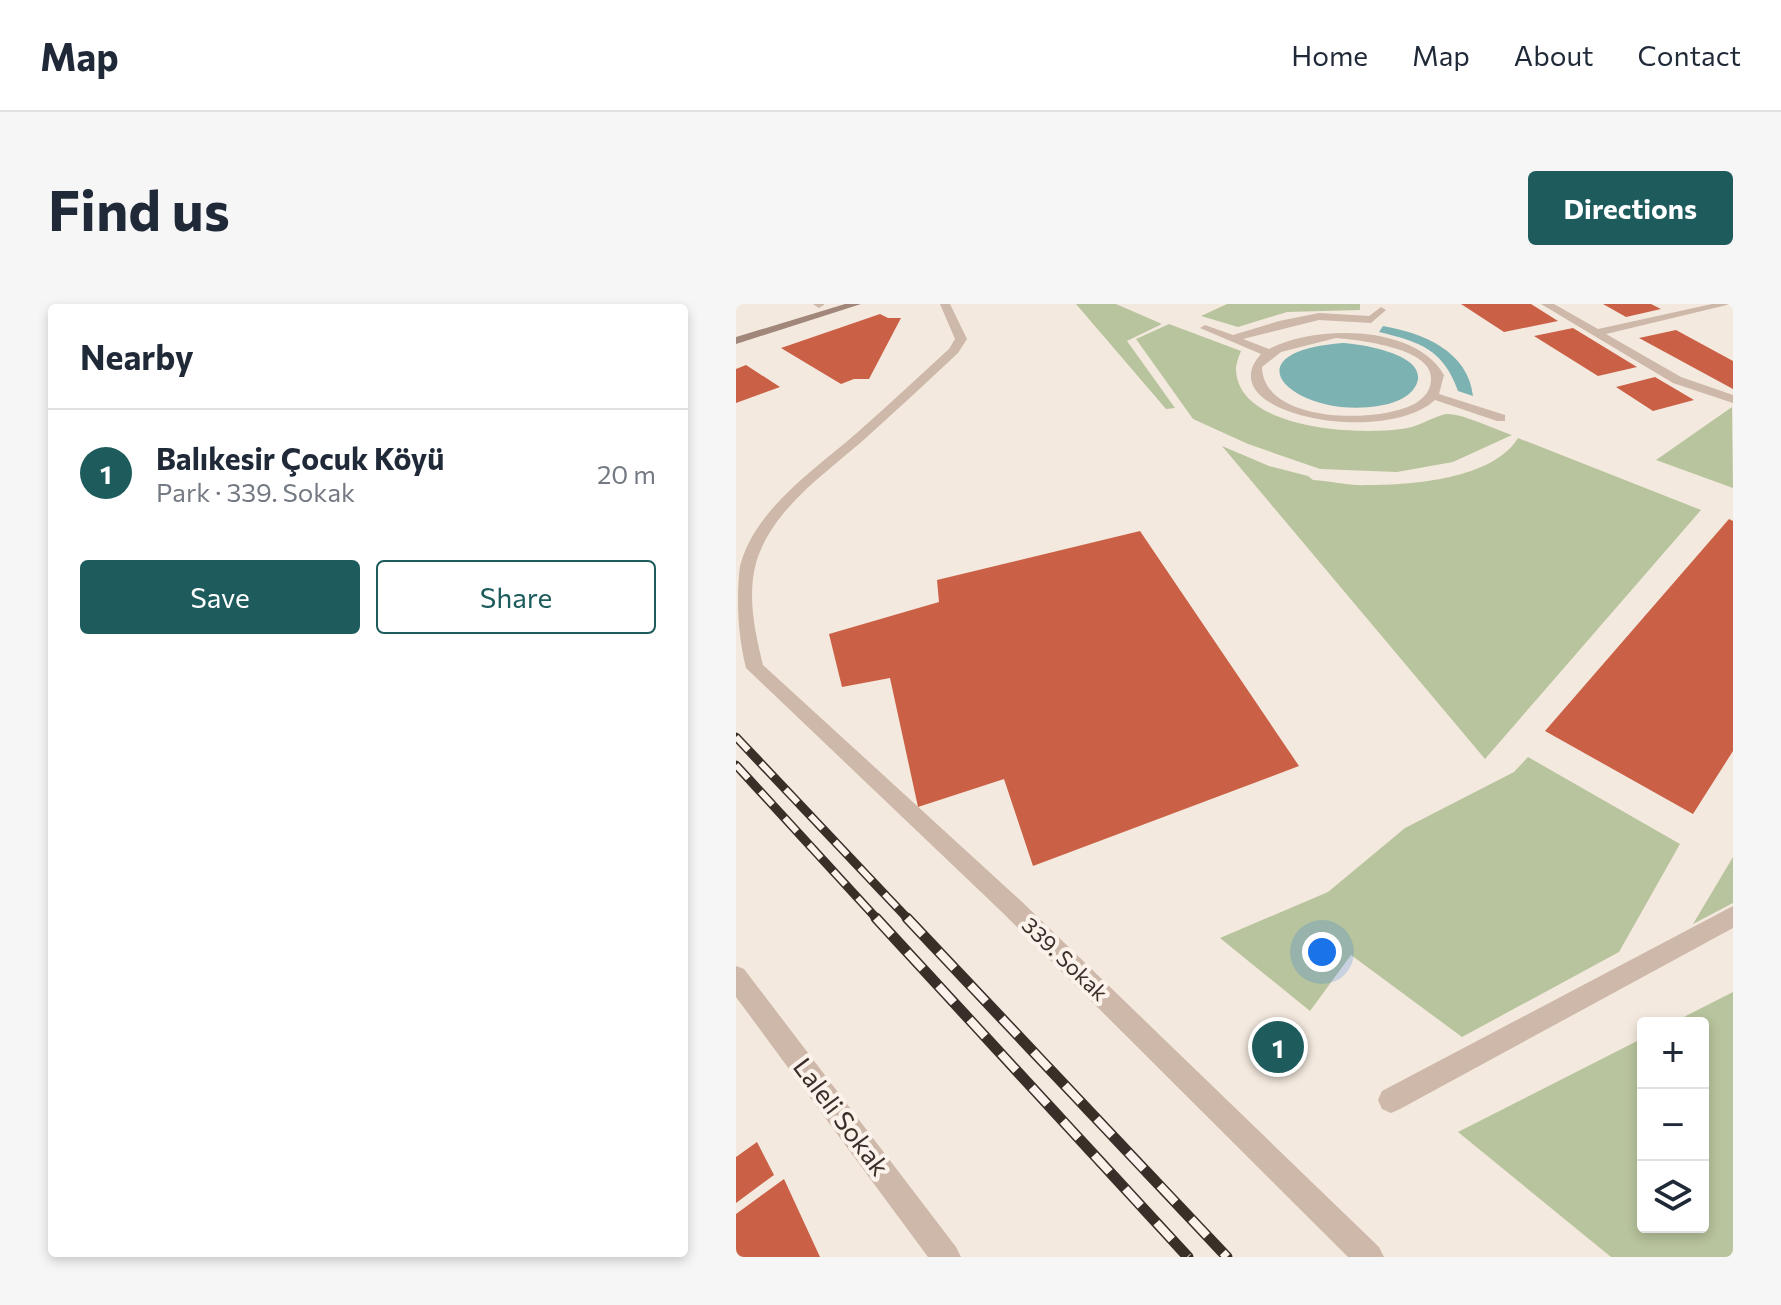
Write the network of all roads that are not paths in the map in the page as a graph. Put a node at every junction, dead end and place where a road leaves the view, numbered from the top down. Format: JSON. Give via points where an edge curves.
{"nodes":[{"id":1,"x":820,"y":304,"type":"edge"},
{"id":2,"x":856,"y":304,"type":"edge"},
{"id":3,"x":945,"y":304,"type":"edge"},
{"id":4,"x":1546,"y":304,"type":"edge"},
{"id":5,"x":1726,"y":304,"type":"edge"},
{"id":6,"x":1381,"y":310,"type":"dead end"},
{"id":7,"x":1371,"y":320,"type":"junction"},
{"id":8,"x":1205,"y":328,"type":"dead end"},
{"id":9,"x":736,"y":330,"type":"edge"},
{"id":10,"x":1596,"y":333,"type":"junction"},
{"id":11,"x":1363,"y":336,"type":"junction"},
{"id":12,"x":1233,"y":339,"type":"junction"},
{"id":13,"x":736,"y":341,"type":"edge"},
{"id":14,"x":1268,"y":353,"type":"junction"},
{"id":15,"x":1431,"y":395,"type":"junction"},
{"id":16,"x":1733,"y":399,"type":"edge"},
{"id":17,"x":1501,"y":418,"type":"dead end"},
{"id":18,"x":1733,"y":916,"type":"edge"},
{"id":19,"x":736,"y":977,"type":"edge"},
{"id":20,"x":1391,"y":1100,"type":"dead end"},
{"id":21,"x":946,"y":1257,"type":"edge"},
{"id":22,"x":1369,"y":1257,"type":"edge"}],
"edges":[{"from":1,"to":9,"type":"main road"},
{"from":2,"to":13,"type":"main road"},
{"from":3,"to":22,"type":"street","name":"339. Sokak","via":[[961,339],[954,351],[809,482],[769,524],[753,551],[743,618],[755,668],[1012,907]]},
{"from":4,"to":10,"type":"street"},
{"from":5,"to":10,"type":"street"},
{"from":6,"to":7,"type":"street"},
{"from":7,"to":11,"type":"street"},
{"from":7,"to":12,"type":"street","via":[[1291,320]]},
{"from":8,"to":12,"type":"street"},
{"from":10,"to":16,"type":"street","via":[[1677,380]]},
{"from":11,"to":14,"type":"street","via":[[1309,337]]},
{"from":11,"to":15,"type":"street","via":[[1413,351],[1430,362],[1438,376]]},
{"from":12,"to":14,"type":"street"},
{"from":14,"to":15,"type":"street","via":[[1258,365],[1257,379],[1284,405],[1310,414],[1373,419],[1402,413]]},
{"from":15,"to":17,"type":"street"},
{"from":18,"to":20,"type":"street"},
{"from":19,"to":21,"type":"street","name":"Laleli Sokak"}]}
